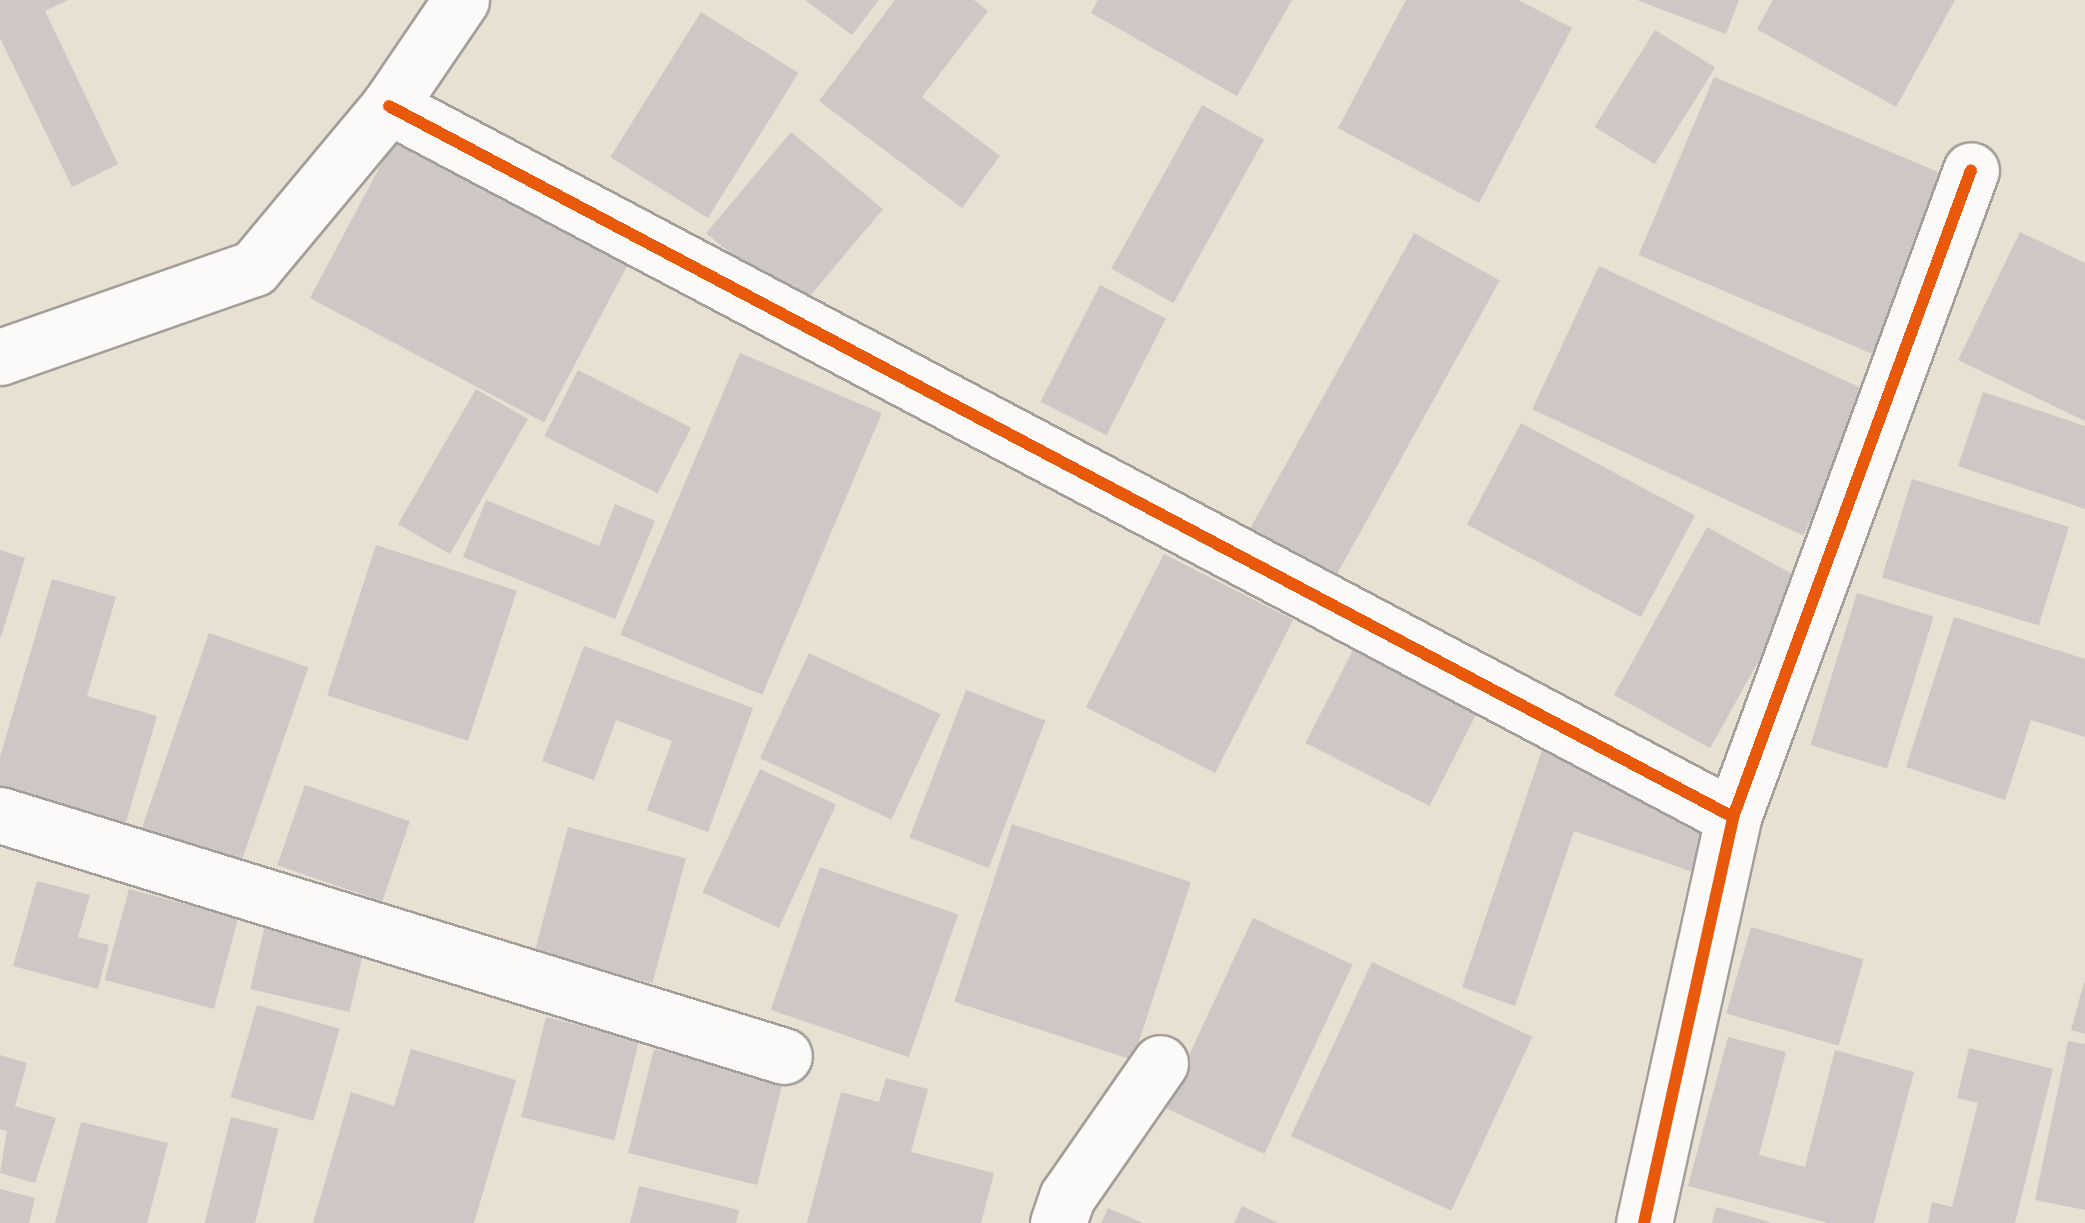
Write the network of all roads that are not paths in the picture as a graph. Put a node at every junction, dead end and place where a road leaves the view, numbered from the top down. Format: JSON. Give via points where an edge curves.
{"nodes":[{"id":1,"x":461,"y":0,"type":"edge"},
{"id":2,"x":390,"y":106,"type":"junction"},
{"id":3,"x":1971,"y":170,"type":"dead end"},
{"id":4,"x":0,"y":357,"type":"edge"},
{"id":5,"x":0,"y":815,"type":"edge"},
{"id":6,"x":1734,"y":818,"type":"junction"},
{"id":7,"x":784,"y":1056,"type":"dead end"},
{"id":8,"x":1160,"y":1063,"type":"dead end"},
{"id":9,"x":1058,"y":1223,"type":"edge"},
{"id":10,"x":1644,"y":1223,"type":"edge"}],
"edges":[{"from":1,"to":2,"type":"street"},
{"from":2,"to":4,"type":"street","via":[[254,268]]},
{"from":2,"to":6,"type":"street"},
{"from":3,"to":6,"type":"street"},
{"from":5,"to":7,"type":"street"},
{"from":6,"to":10,"type":"street"},
{"from":8,"to":9,"type":"street","via":[[1067,1198]]}]}
